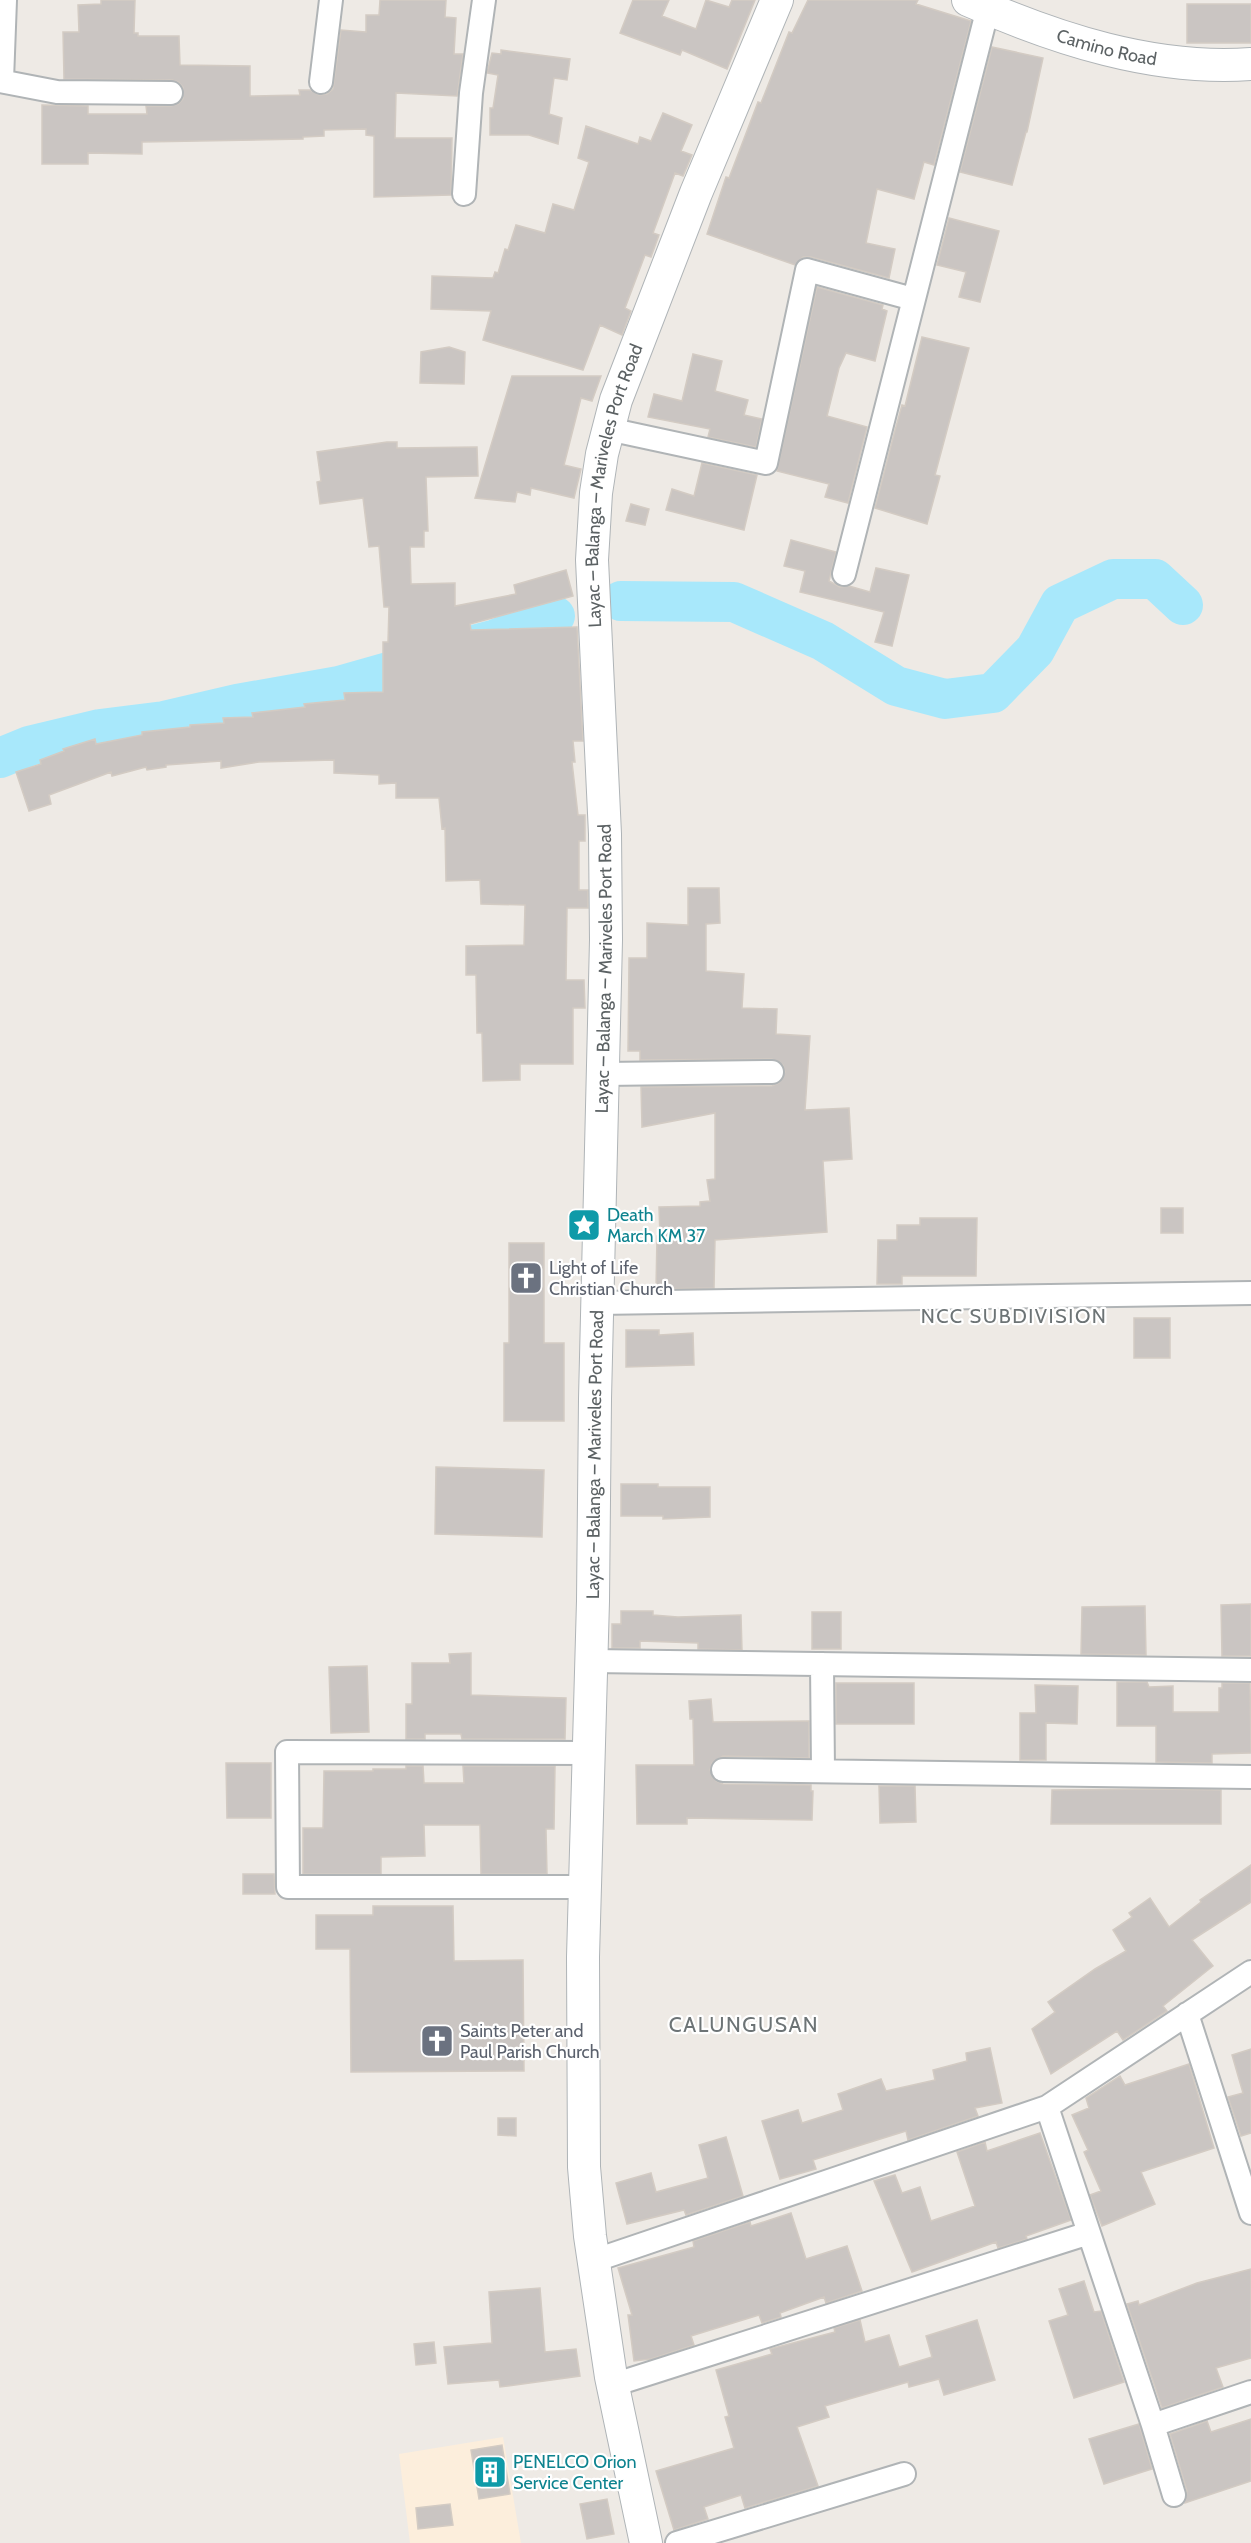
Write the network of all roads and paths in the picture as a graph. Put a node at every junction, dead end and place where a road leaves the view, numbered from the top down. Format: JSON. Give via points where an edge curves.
{"nodes":[{"id":1,"x":5,"y":0,"type":"edge"},
{"id":2,"x":331,"y":0,"type":"edge"},
{"id":3,"x":484,"y":0,"type":"edge"},
{"id":4,"x":777,"y":0,"type":"edge"},
{"id":5,"x":978,"y":4,"type":"edge"},
{"id":6,"x":1251,"y":64,"type":"edge"},
{"id":7,"x":1,"y":80,"type":"edge"},
{"id":8,"x":321,"y":82,"type":"dead end"},
{"id":9,"x":171,"y":93,"type":"dead end"},
{"id":10,"x":464,"y":194,"type":"dead end"},
{"id":11,"x":913,"y":299,"type":"junction"},
{"id":12,"x":608,"y":429,"type":"junction"},
{"id":13,"x":844,"y":574,"type":"dead end"},
{"id":14,"x":772,"y":1072,"type":"dead end"},
{"id":15,"x":604,"y":1074,"type":"junction"},
{"id":16,"x":1251,"y":1293,"type":"edge"},
{"id":17,"x":598,"y":1303,"type":"junction"},
{"id":18,"x":591,"y":1660,"type":"junction"},
{"id":19,"x":822,"y":1664,"type":"junction"},
{"id":20,"x":1251,"y":1670,"type":"edge"},
{"id":21,"x":588,"y":1753,"type":"junction"},
{"id":22,"x":723,"y":1770,"type":"dead end"},
{"id":23,"x":823,"y":1771,"type":"junction"},
{"id":24,"x":1251,"y":1777,"type":"edge"},
{"id":25,"x":584,"y":1887,"type":"junction"},
{"id":26,"x":1251,"y":1972,"type":"edge"},
{"id":27,"x":1187,"y":2014,"type":"junction"},
{"id":28,"x":1047,"y":2107,"type":"junction"},
{"id":29,"x":1251,"y":2213,"type":"edge"},
{"id":30,"x":1089,"y":2233,"type":"junction"},
{"id":31,"x":593,"y":2261,"type":"junction"},
{"id":32,"x":613,"y":2385,"type":"junction"},
{"id":33,"x":1251,"y":2392,"type":"edge"},
{"id":34,"x":1153,"y":2425,"type":"junction"},
{"id":35,"x":904,"y":2474,"type":"dead end"},
{"id":36,"x":1174,"y":2495,"type":"dead end"},
{"id":37,"x":646,"y":2543,"type":"edge"},
{"id":38,"x":676,"y":2543,"type":"edge"}],
"edges":[{"from":1,"to":7,"type":"street"},
{"from":2,"to":8,"type":"street"},
{"from":3,"to":10,"type":"street","via":[[471,93]]},
{"from":4,"to":12,"type":"main road","name":"Layac – Balanga – Mariveles Port Road","via":[[645,322]]},
{"from":5,"to":6,"type":"main road","name":"Camino Road","via":[[1068,38],[1122,53],[1192,64]]},
{"from":5,"to":11,"type":"street"},
{"from":7,"to":9,"type":"street","via":[[57,92]]},
{"from":11,"to":12,"type":"street","via":[[807,270],[766,463]]},
{"from":11,"to":13,"type":"street"},
{"from":12,"to":15,"type":"main road","name":"Layac – Balanga – Mariveles Port Road","via":[[597,493],[592,560],[605,834]]},
{"from":14,"to":15,"type":"street"},
{"from":15,"to":17,"type":"main road","name":"Layac – Balanga – Mariveles Port Road"},
{"from":16,"to":17,"type":"street"},
{"from":17,"to":18,"type":"main road","name":"Layac – Balanga – Mariveles Port Road"},
{"from":18,"to":19,"type":"street"},
{"from":18,"to":21,"type":"main road","name":"Layac – Balanga – Mariveles Port Road"},
{"from":19,"to":20,"type":"street"},
{"from":19,"to":23,"type":"street"},
{"from":21,"to":25,"type":"main road","name":"Layac – Balanga – Mariveles Port Road"},
{"from":21,"to":25,"type":"street","via":[[287,1752],[288,1887]]},
{"from":22,"to":23,"type":"street"},
{"from":23,"to":24,"type":"street"},
{"from":25,"to":31,"type":"main road","name":"Layac – Balanga – Mariveles Port Road","via":[[584,2167]]},
{"from":26,"to":27,"type":"street"},
{"from":27,"to":28,"type":"street"},
{"from":27,"to":29,"type":"street"},
{"from":28,"to":30,"type":"street"},
{"from":28,"to":31,"type":"street"},
{"from":30,"to":32,"type":"street"},
{"from":30,"to":34,"type":"street"},
{"from":31,"to":32,"type":"main road","name":"Layac – Balanga – Mariveles Port Road"},
{"from":32,"to":37,"type":"main road","name":"Layac – Balanga – Mariveles Port Road"},
{"from":33,"to":34,"type":"street"},
{"from":34,"to":36,"type":"street"},
{"from":35,"to":38,"type":"street"}]}
